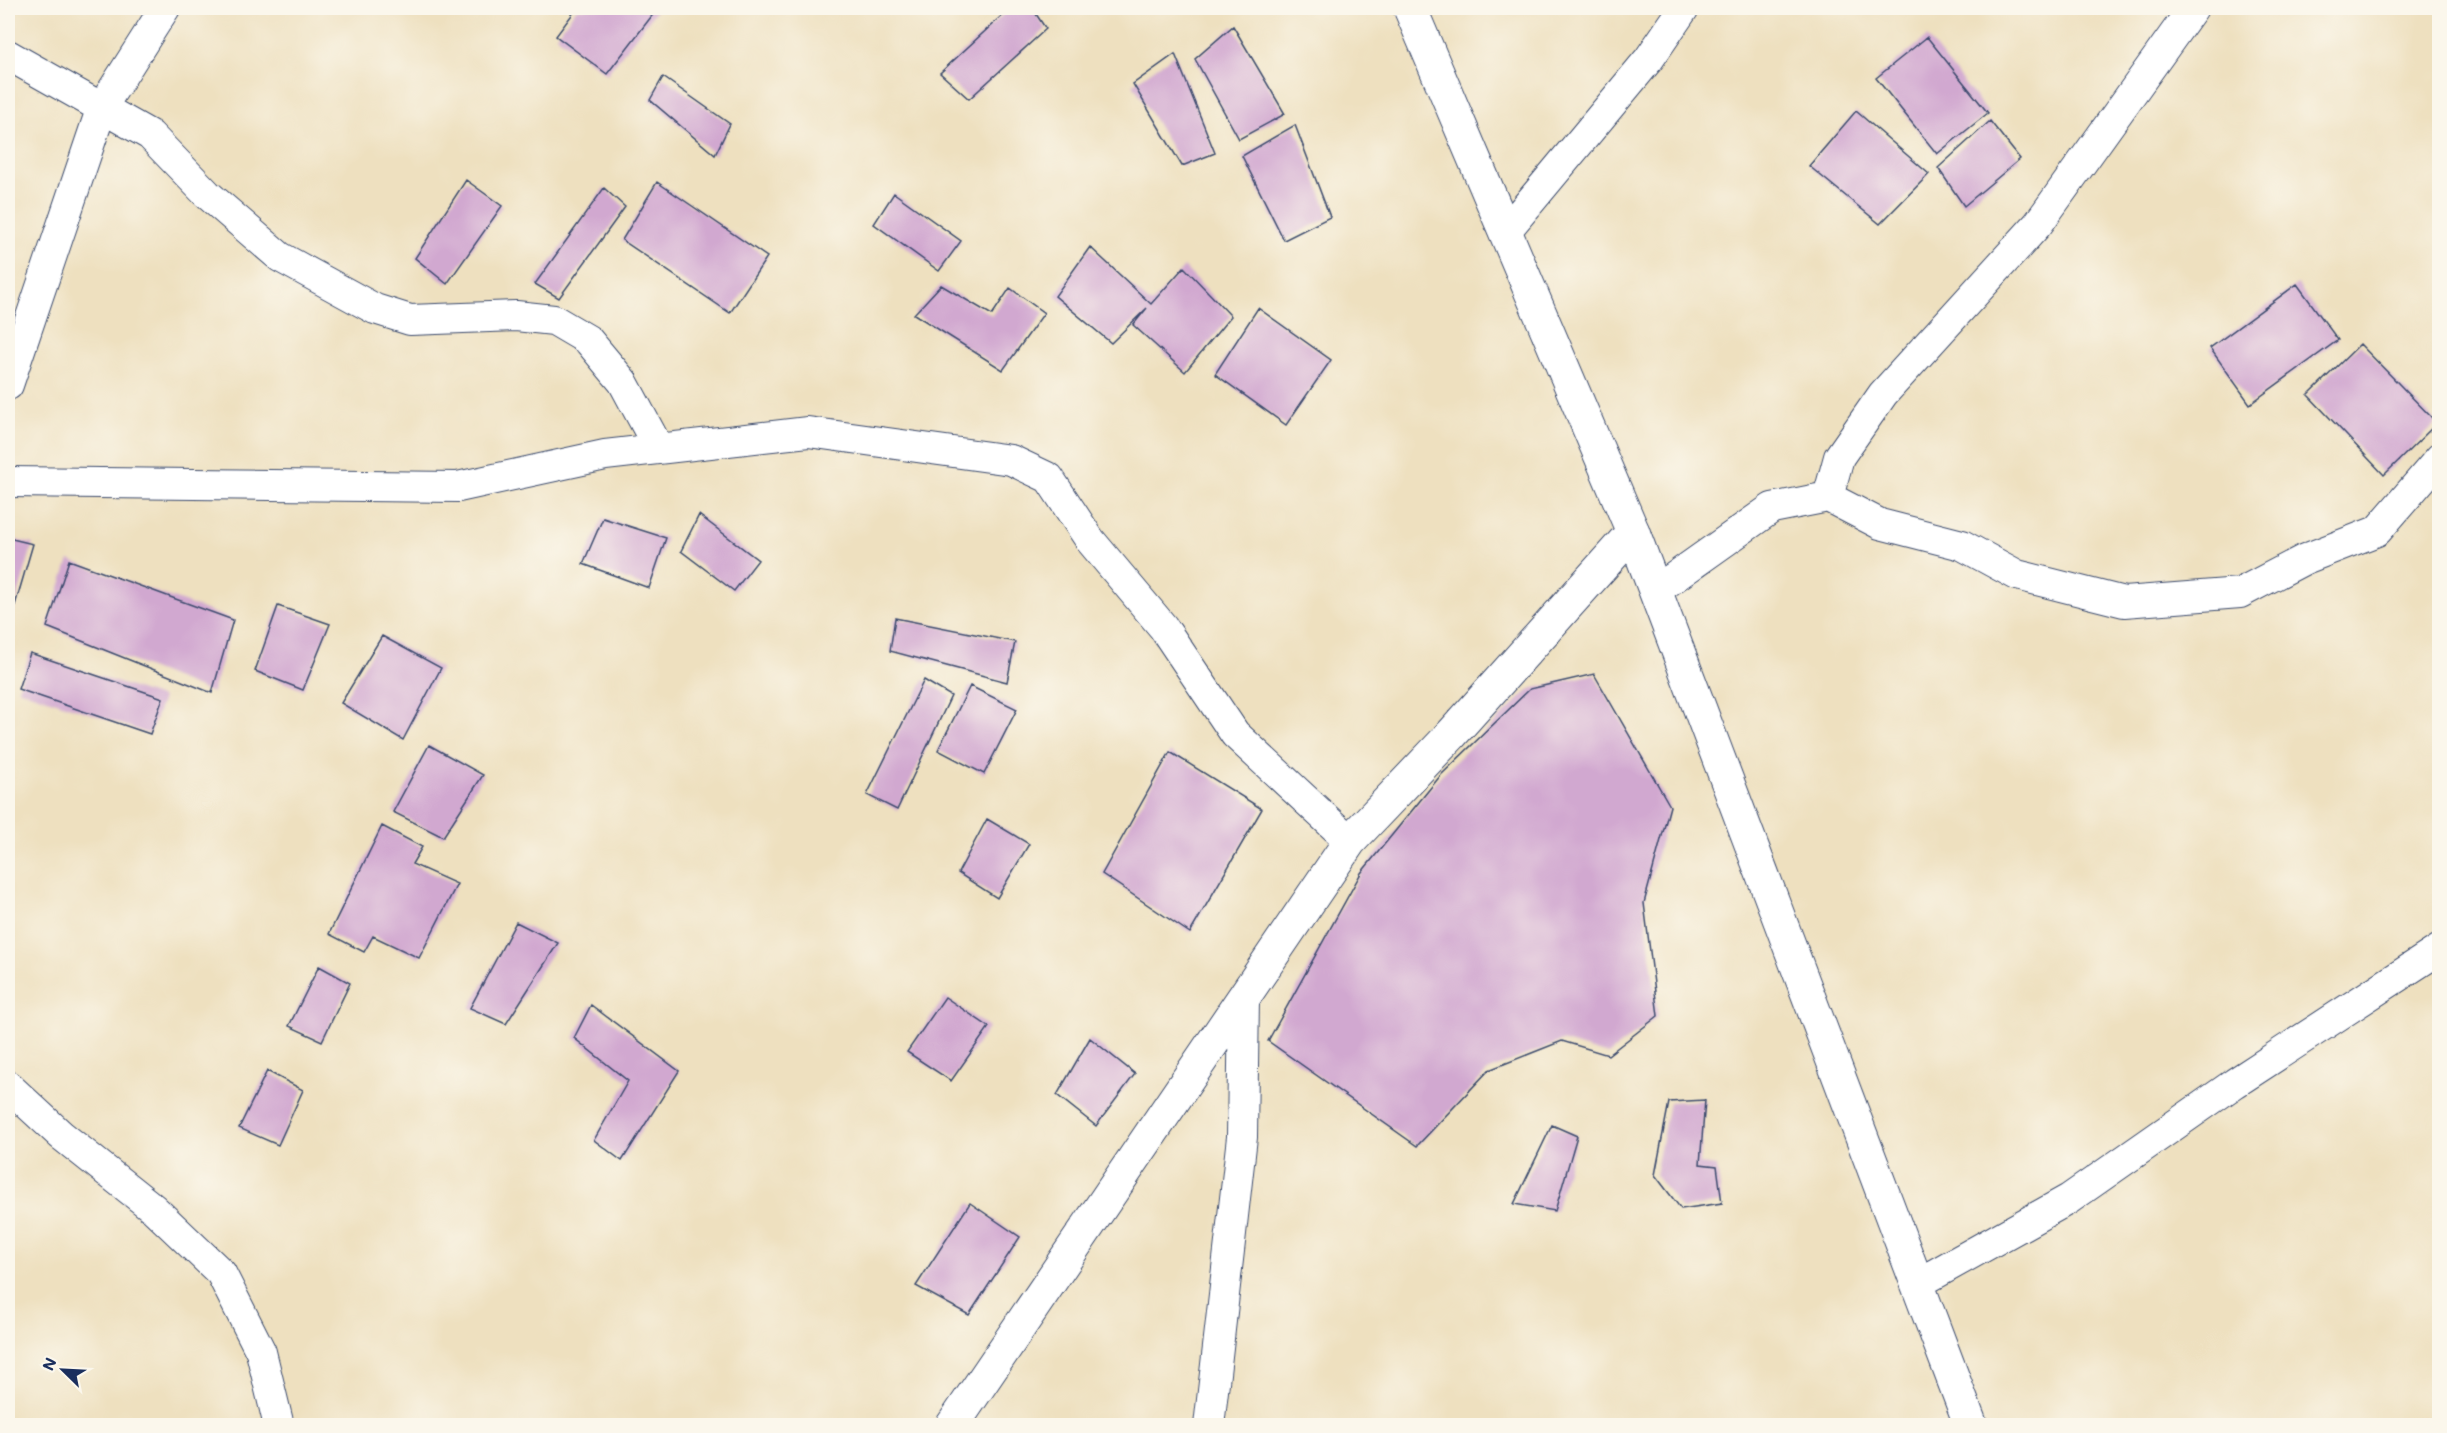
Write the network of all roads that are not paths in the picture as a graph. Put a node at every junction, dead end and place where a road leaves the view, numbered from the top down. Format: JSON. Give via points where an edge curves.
{"nodes":[{"id":1,"x":165,"y":8,"type":"edge"},
{"id":2,"x":1410,"y":8,"type":"edge"},
{"id":3,"x":1684,"y":8,"type":"edge"},
{"id":4,"x":2193,"y":8,"type":"edge"},
{"id":5,"x":8,"y":55,"type":"edge"},
{"id":6,"x":102,"y":107,"type":"junction"},
{"id":7,"x":1505,"y":232,"type":"junction"},
{"id":8,"x":8,"y":385,"type":"edge"},
{"id":9,"x":659,"y":449,"type":"junction"},
{"id":10,"x":2439,"y":458,"type":"edge"},
{"id":11,"x":8,"y":482,"type":"edge"},
{"id":12,"x":1828,"y":497,"type":"junction"},
{"id":13,"x":1633,"y":532,"type":"junction"},
{"id":14,"x":1655,"y":591,"type":"junction"},
{"id":15,"x":1350,"y":841,"type":"junction"},
{"id":16,"x":2439,"y":950,"type":"edge"},
{"id":17,"x":1244,"y":997,"type":"junction"},
{"id":18,"x":8,"y":1086,"type":"edge"},
{"id":19,"x":1917,"y":1284,"type":"junction"},
{"id":20,"x":279,"y":1425,"type":"edge"},
{"id":21,"x":952,"y":1425,"type":"edge"},
{"id":22,"x":1209,"y":1425,"type":"edge"},
{"id":23,"x":1971,"y":1425,"type":"edge"}],
"edges":[{"from":1,"to":6,"type":"street"},
{"from":2,"to":7,"type":"main road"},
{"from":3,"to":7,"type":"street","via":[[1649,59]]},
{"from":4,"to":12,"type":"street","via":[[2038,224],[1883,394],[1839,457]]},
{"from":5,"to":6,"type":"street"},
{"from":6,"to":8,"type":"street"},
{"from":6,"to":9,"type":"street","via":[[150,135],[207,194],[280,257],[375,309],[410,320],[516,316],[554,320],[588,340],[623,381]]},
{"from":7,"to":13,"type":"main road"},
{"from":9,"to":11,"type":"street","via":[[605,455],[458,487]]},
{"from":9,"to":15,"type":"street","via":[[808,432],[1011,460],[1049,478],[1090,540],[1163,627],[1235,734]]},
{"from":10,"to":12,"type":"street","via":[[2377,531],[2305,559],[2240,593],[2124,602],[2017,574],[1962,545],[1880,524]]},
{"from":12,"to":14,"type":"street","via":[[1772,508]]},
{"from":13,"to":14,"type":"main road"},
{"from":13,"to":15,"type":"main road"},
{"from":14,"to":19,"type":"main road"},
{"from":15,"to":17,"type":"main road"},
{"from":16,"to":19,"type":"street","via":[[2235,1083],[2069,1199]]},
{"from":17,"to":21,"type":"main road"},
{"from":17,"to":22,"type":"street","via":[[1242,1137]]},
{"from":18,"to":20,"type":"street","via":[[60,1136],[154,1209],[220,1273],[261,1352]]},
{"from":19,"to":23,"type":"main road"}]}
